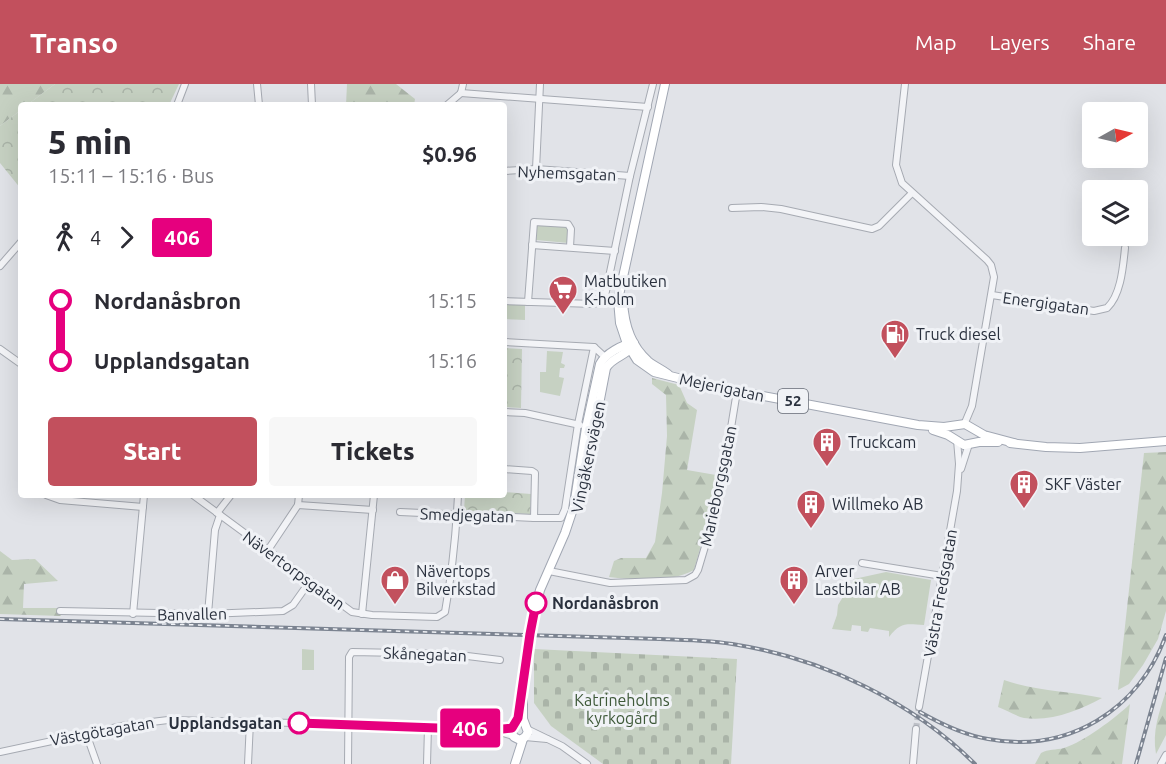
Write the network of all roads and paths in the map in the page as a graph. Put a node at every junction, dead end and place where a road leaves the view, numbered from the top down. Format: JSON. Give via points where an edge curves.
{"nodes":[{"id":1,"x":185,"y":84,"type":"edge"},
{"id":2,"x":257,"y":84,"type":"edge"},
{"id":3,"x":312,"y":84,"type":"edge"},
{"id":4,"x":463,"y":84,"type":"edge"},
{"id":5,"x":540,"y":84,"type":"edge"},
{"id":6,"x":653,"y":84,"type":"edge"},
{"id":7,"x":667,"y":84,"type":"edge"},
{"id":8,"x":904,"y":84,"type":"edge"},
{"id":9,"x":461,"y":93,"type":"junction"},
{"id":10,"x":540,"y":99,"type":"junction"},
{"id":11,"x":178,"y":102,"type":"edge"},
{"id":12,"x":259,"y":102,"type":"edge"},
{"id":13,"x":312,"y":102,"type":"edge"},
{"id":14,"x":450,"y":102,"type":"edge"},
{"id":15,"x":648,"y":106,"type":"junction"},
{"id":16,"x":536,"y":169,"type":"junction"},
{"id":17,"x":507,"y":171,"type":"edge"},
{"id":18,"x":630,"y":176,"type":"junction"},
{"id":19,"x":912,"y":194,"type":"junction"},
{"id":20,"x":732,"y":208,"type":"dead end"},
{"id":21,"x":18,"y":245,"type":"edge"},
{"id":22,"x":532,"y":245,"type":"junction"},
{"id":23,"x":570,"y":248,"type":"junction"},
{"id":24,"x":1125,"y":248,"type":"dead end"},
{"id":25,"x":615,"y":251,"type":"junction"},
{"id":26,"x":0,"y":266,"type":"edge"},
{"id":27,"x":992,"y":295,"type":"junction"},
{"id":28,"x":507,"y":301,"type":"edge"},
{"id":29,"x":528,"y":302,"type":"junction"},
{"id":30,"x":507,"y":342,"type":"edge"},
{"id":31,"x":630,"y":346,"type":"junction"},
{"id":32,"x":594,"y":347,"type":"junction"},
{"id":33,"x":0,"y":349,"type":"edge"},
{"id":34,"x":607,"y":360,"type":"junction"},
{"id":35,"x":18,"y":362,"type":"edge"},
{"id":36,"x":737,"y":391,"type":"junction"},
{"id":37,"x":507,"y":412,"type":"edge"},
{"id":38,"x":578,"y":424,"type":"junction"},
{"id":39,"x":918,"y":425,"type":"junction"},
{"id":40,"x":968,"y":427,"type":"junction"},
{"id":41,"x":590,"y":430,"type":"junction"},
{"id":42,"x":956,"y":440,"type":"junction"},
{"id":43,"x":1166,"y":441,"type":"edge"},
{"id":44,"x":1014,"y":443,"type":"junction"},
{"id":45,"x":970,"y":444,"type":"junction"},
{"id":46,"x":507,"y":470,"type":"edge"},
{"id":47,"x":958,"y":478,"type":"junction"},
{"id":48,"x":56,"y":498,"type":"edge"},
{"id":49,"x":144,"y":498,"type":"edge"},
{"id":50,"x":197,"y":498,"type":"edge"},
{"id":51,"x":229,"y":498,"type":"edge"},
{"id":52,"x":299,"y":498,"type":"edge"},
{"id":53,"x":374,"y":498,"type":"edge"},
{"id":54,"x":458,"y":498,"type":"edge"},
{"id":55,"x":298,"y":506,"type":"junction"},
{"id":56,"x":143,"y":507,"type":"junction"},
{"id":57,"x":373,"y":510,"type":"junction"},
{"id":58,"x":400,"y":512,"type":"dead end"},
{"id":59,"x":218,"y":514,"type":"junction"},
{"id":60,"x":457,"y":515,"type":"junction"},
{"id":61,"x":534,"y":518,"type":"junction"},
{"id":62,"x":268,"y":550,"type":"junction"},
{"id":63,"x":862,"y":563,"type":"dead end"},
{"id":64,"x":549,"y":571,"type":"junction"},
{"id":65,"x":942,"y":576,"type":"junction"},
{"id":66,"x":310,"y":582,"type":"junction"},
{"id":67,"x":60,"y":611,"type":"dead end"},
{"id":68,"x":133,"y":614,"type":"junction"},
{"id":69,"x":208,"y":614,"type":"junction"},
{"id":70,"x":362,"y":614,"type":"junction"},
{"id":71,"x":500,"y":660,"type":"dead end"},
{"id":72,"x":919,"y":707,"type":"tunnel mouth"},
{"id":73,"x":250,"y":722,"type":"junction"},
{"id":74,"x":348,"y":725,"type":"junction"},
{"id":75,"x":428,"y":727,"type":"junction"},
{"id":76,"x":916,"y":729,"type":"tunnel mouth"},
{"id":77,"x":520,"y":732,"type":"junction"},
{"id":78,"x":86,"y":733,"type":"junction"},
{"id":79,"x":0,"y":752,"type":"edge"},
{"id":80,"x":1166,"y":755,"type":"edge"},
{"id":81,"x":577,"y":761,"type":"edge"},
{"id":82,"x":97,"y":764,"type":"edge"},
{"id":83,"x":248,"y":764,"type":"edge"},
{"id":84,"x":348,"y":764,"type":"edge"},
{"id":85,"x":427,"y":764,"type":"edge"},
{"id":86,"x":514,"y":764,"type":"edge"},
{"id":87,"x":587,"y":764,"type":"edge"},
{"id":88,"x":913,"y":764,"type":"edge"},
{"id":89,"x":1161,"y":764,"type":"edge"}],
"edges":[{"from":1,"to":11,"type":"street"},
{"from":2,"to":12,"type":"street"},
{"from":3,"to":13,"type":"street"},
{"from":4,"to":9,"type":"street"},
{"from":5,"to":10,"type":"street"},
{"from":6,"to":15,"type":"street"},
{"from":7,"to":31,"type":"main road","number":"52","via":[[621,290]]},
{"from":8,"to":19,"type":"street","via":[[896,165],[898,177]]},
{"from":9,"to":10,"type":"street"},
{"from":9,"to":14,"type":"street"},
{"from":10,"to":15,"type":"street"},
{"from":10,"to":16,"type":"street"},
{"from":15,"to":18,"type":"street"},
{"from":16,"to":17,"type":"street","name":"Nyhemsgatan"},
{"from":16,"to":18,"type":"street","name":"Nyhemsgatan"},
{"from":18,"to":25,"type":"street"},
{"from":19,"to":20,"type":"street","via":[[872,229],[781,209]]},
{"from":19,"to":27,"type":"street","via":[[991,265]]},
{"from":21,"to":26,"type":"street"},
{"from":22,"to":23,"type":"street"},
{"from":22,"to":23,"type":"street","via":[[534,222],[557,223],[570,226]]},
{"from":22,"to":29,"type":"street"},
{"from":23,"to":25,"type":"street"},
{"from":24,"to":27,"type":"street","name":"Energigatan","via":[[1117,292],[1107,308],[1094,311]]},
{"from":25,"to":29,"type":"street","via":[[604,301]]},
{"from":27,"to":40,"type":"street"},
{"from":28,"to":29,"type":"street"},
{"from":30,"to":32,"type":"street"},
{"from":31,"to":34,"type":"main road"},
{"from":31,"to":36,"type":"main road","name":"Mejerigatan","number":"52","via":[[669,375]]},
{"from":32,"to":34,"type":"street"},
{"from":32,"to":38,"type":"street","name":"Vingåkersvägen"},
{"from":33,"to":35,"type":"street"},
{"from":34,"to":41,"type":"main road","name":"Vingåkersvägen","via":[[600,364]]},
{"from":36,"to":39,"type":"main road","name":"Mejerigatan","number":"52"},
{"from":36,"to":64,"type":"street","name":"Marieborgsgatan","via":[[719,496],[695,575],[686,580],[610,583]]},
{"from":37,"to":38,"type":"street"},
{"from":38,"to":41,"type":"street","name":"Vingåkersvägen"},
{"from":38,"to":61,"type":"street","name":"Vingåkersvägen","via":[[564,514],[557,519]]},
{"from":39,"to":40,"type":"main road","name":"Mejerigatan","number":"52"},
{"from":39,"to":42,"type":"main road","name":"Mejerigatan","number":"52"},
{"from":40,"to":42,"type":"main road","via":[[955,432]]},
{"from":40,"to":44,"type":"main road","name":"Mejerigatan","number":"52"},
{"from":40,"to":45,"type":"main road","via":[[975,435]]},
{"from":41,"to":64,"type":"main road","name":"Vingåkersvägen","via":[[575,518]]},
{"from":42,"to":45,"type":"main road","number":"52"},
{"from":42,"to":47,"type":"street","name":"Västra Fredsgatan"},
{"from":43,"to":44,"type":"main road","name":"Mejerigatan","number":"52","via":[[1080,448]]},
{"from":44,"to":45,"type":"main road","name":"Mejerigatan","number":"52"},
{"from":45,"to":47,"type":"street","name":"Västra Fredsgatan"},
{"from":46,"to":61,"type":"street","via":[[535,473]]},
{"from":47,"to":65,"type":"street","name":"Västra Fredsgatan"},
{"from":48,"to":56,"type":"street"},
{"from":49,"to":56,"type":"street"},
{"from":50,"to":59,"type":"street","name":"Nävertorpsgatan"},
{"from":51,"to":59,"type":"street"},
{"from":52,"to":55,"type":"street"},
{"from":53,"to":57,"type":"street"},
{"from":54,"to":60,"type":"street"},
{"from":55,"to":57,"type":"street"},
{"from":55,"to":62,"type":"street"},
{"from":56,"to":68,"type":"street"},
{"from":57,"to":70,"type":"street"},
{"from":58,"to":60,"type":"street","name":"Smedjegatan"},
{"from":59,"to":62,"type":"street","name":"Nävertorpsgatan"},
{"from":59,"to":69,"type":"street"},
{"from":60,"to":61,"type":"street","name":"Smedjegatan"},
{"from":60,"to":70,"type":"street","name":"Nävertorpsgatan","via":[[445,612],[437,617]]},
{"from":62,"to":66,"type":"street","name":"Nävertorpsgatan"},
{"from":63,"to":65,"type":"street"},
{"from":64,"to":77,"type":"main road","name":"Vingåkersvägen","bridge":true,"via":[[531,625]]},
{"from":65,"to":72,"type":"street","name":"Västra Fredsgatan"},
{"from":66,"to":69,"type":"street","name":"Banvallen","via":[[283,611]]},
{"from":66,"to":70,"type":"street","name":"Nävertorpsgatan","via":[[352,612]]},
{"from":67,"to":68,"type":"street","name":"Banvallen"},
{"from":68,"to":69,"type":"street","name":"Banvallen"},
{"from":71,"to":74,"type":"street","name":"Skånegatan","via":[[451,654],[351,653]]},
{"from":73,"to":74,"type":"street","name":"Västgötagatan"},
{"from":73,"to":78,"type":"street","name":"Västgötagatan","via":[[156,721]]},
{"from":73,"to":83,"type":"street"},
{"from":74,"to":75,"type":"street","name":"Västgötagatan"},
{"from":74,"to":84,"type":"street"},
{"from":75,"to":77,"type":"street","name":"Västgötagatan"},
{"from":75,"to":85,"type":"street"},
{"from":76,"to":88,"type":"street"},
{"from":77,"to":81,"type":"street","via":[[551,739]]},
{"from":77,"to":86,"type":"main road","name":"Vingåkersvägen"},
{"from":78,"to":79,"type":"street","name":"Västgötagatan"},
{"from":78,"to":82,"type":"street"},
{"from":80,"to":89,"type":"street"},
{"from":81,"to":87,"type":"street"}]}
